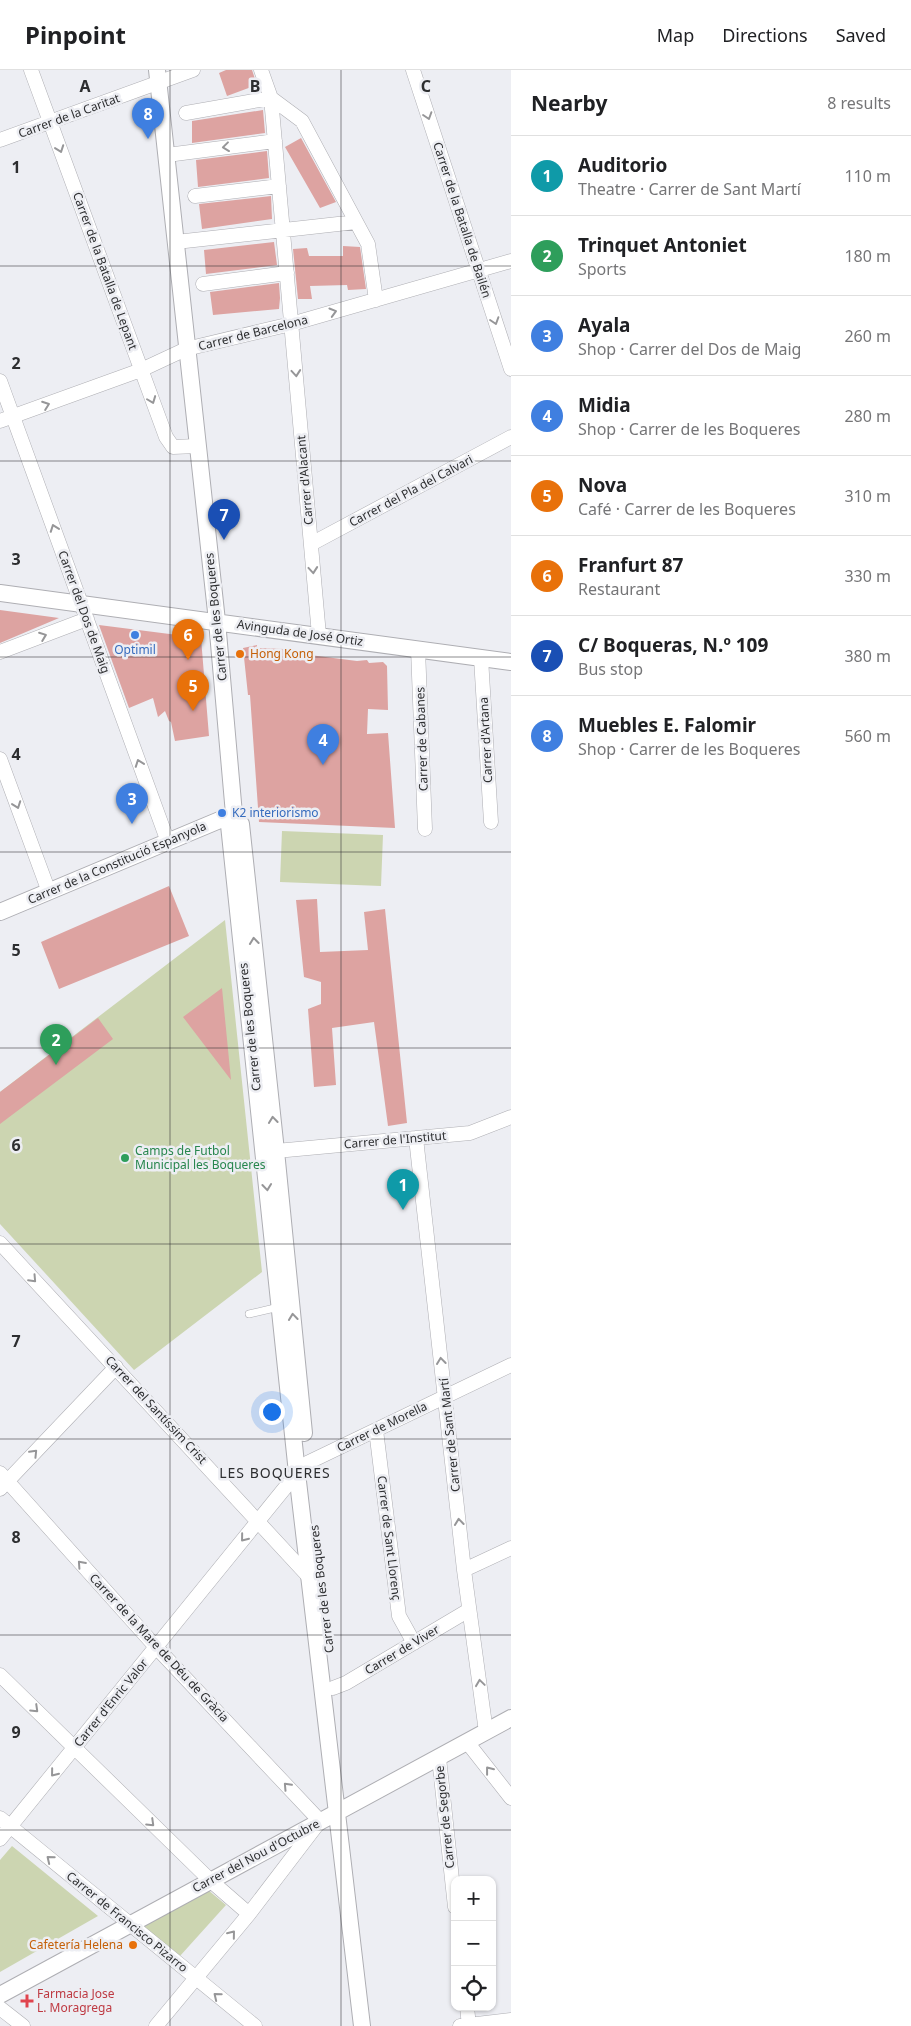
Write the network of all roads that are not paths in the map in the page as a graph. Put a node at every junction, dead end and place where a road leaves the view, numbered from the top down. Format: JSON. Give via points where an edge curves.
{"nodes":[{"id":1,"x":31,"y":70,"type":"edge"},
{"id":2,"x":193,"y":70,"type":"edge"},
{"id":3,"x":262,"y":70,"type":"edge"},
{"id":4,"x":413,"y":70,"type":"edge"},
{"id":5,"x":158,"y":77,"type":"edge"},
{"id":6,"x":271,"y":98,"type":"junction"},
{"id":7,"x":186,"y":113,"type":"dead end"},
{"id":8,"x":50,"y":122,"type":"junction"},
{"id":9,"x":0,"y":140,"type":"edge"},
{"id":10,"x":274,"y":141,"type":"junction"},
{"id":11,"x":167,"y":155,"type":"junction"},
{"id":12,"x":278,"y":186,"type":"junction"},
{"id":13,"x":195,"y":196,"type":"dead end"},
{"id":14,"x":356,"y":222,"type":"junction"},
{"id":15,"x":283,"y":231,"type":"junction"},
{"id":16,"x":176,"y":242,"type":"junction"},
{"id":17,"x":511,"y":261,"type":"edge"},
{"id":18,"x":479,"y":270,"type":"junction"},
{"id":19,"x":287,"y":274,"type":"junction"},
{"id":20,"x":203,"y":284,"type":"dead end"},
{"id":21,"x":376,"y":300,"type":"junction"},
{"id":22,"x":291,"y":324,"type":"junction"},
{"id":23,"x":186,"y":349,"type":"junction"},
{"id":24,"x":511,"y":369,"type":"edge"},
{"id":25,"x":141,"y":370,"type":"junction"},
{"id":26,"x":0,"y":381,"type":"edge"},
{"id":27,"x":6,"y":419,"type":"edge"},
{"id":28,"x":511,"y":437,"type":"edge"},
{"id":29,"x":197,"y":446,"type":"junction"},
{"id":30,"x":311,"y":544,"type":"junction"},
{"id":31,"x":0,"y":592,"type":"edge"},
{"id":32,"x":81,"y":603,"type":"junction"},
{"id":33,"x":86,"y":619,"type":"junction"},
{"id":34,"x":217,"y":622,"type":"junction"},
{"id":35,"x":319,"y":635,"type":"junction"},
{"id":36,"x":418,"y":649,"type":"junction"},
{"id":37,"x":0,"y":652,"type":"edge"},
{"id":38,"x":481,"y":658,"type":"junction"},
{"id":39,"x":511,"y":662,"type":"edge"},
{"id":40,"x":0,"y":759,"type":"edge"},
{"id":41,"x":234,"y":814,"type":"junction"},
{"id":42,"x":491,"y":822,"type":"dead end"},
{"id":43,"x":425,"y":828,"type":"dead end"},
{"id":44,"x":168,"y":842,"type":"junction"},
{"id":45,"x":49,"y":892,"type":"junction"},
{"id":46,"x":0,"y":912,"type":"edge"},
{"id":47,"x":511,"y":1117,"type":"edge"},
{"id":48,"x":416,"y":1138,"type":"junction"},
{"id":49,"x":270,"y":1151,"type":"junction"},
{"id":50,"x":0,"y":1243,"type":"edge"},
{"id":51,"x":280,"y":1307,"type":"junction"},
{"id":52,"x":249,"y":1314,"type":"dead end"},
{"id":53,"x":511,"y":1364,"type":"edge"},
{"id":54,"x":116,"y":1367,"type":"junction"},
{"id":55,"x":445,"y":1396,"type":"junction"},
{"id":56,"x":376,"y":1430,"type":"junction"},
{"id":57,"x":302,"y":1468,"type":"junction"},
{"id":58,"x":2,"y":1481,"type":"edge"},
{"id":59,"x":258,"y":1520,"type":"junction"},
{"id":60,"x":511,"y":1548,"type":"edge"},
{"id":61,"x":464,"y":1570,"type":"junction"},
{"id":62,"x":310,"y":1578,"type":"junction"},
{"id":63,"x":469,"y":1610,"type":"junction"},
{"id":64,"x":414,"y":1643,"type":"junction"},
{"id":65,"x":156,"y":1647,"type":"junction"},
{"id":66,"x":0,"y":1675,"type":"edge"},
{"id":67,"x":333,"y":1688,"type":"junction"},
{"id":68,"x":511,"y":1718,"type":"edge"},
{"id":69,"x":486,"y":1732,"type":"junction"},
{"id":70,"x":467,"y":1742,"type":"junction"},
{"id":71,"x":74,"y":1748,"type":"junction"},
{"id":72,"x":439,"y":1758,"type":"junction"},
{"id":73,"x":511,"y":1798,"type":"edge"},
{"id":74,"x":342,"y":1809,"type":"junction"},
{"id":75,"x":320,"y":1821,"type":"junction"},
{"id":76,"x":5,"y":1822,"type":"edge"},
{"id":77,"x":0,"y":1840,"type":"edge"},
{"id":78,"x":452,"y":1876,"type":"edge"},
{"id":79,"x":211,"y":1881,"type":"junction"},
{"id":80,"x":249,"y":1914,"type":"junction"},
{"id":81,"x":130,"y":1924,"type":"junction"},
{"id":82,"x":196,"y":1978,"type":"junction"},
{"id":83,"x":0,"y":1994,"type":"edge"},
{"id":84,"x":0,"y":2008,"type":"edge"},
{"id":85,"x":466,"y":2011,"type":"edge"},
{"id":86,"x":511,"y":2020,"type":"edge"},
{"id":87,"x":22,"y":2026,"type":"edge"},
{"id":88,"x":156,"y":2026,"type":"edge"},
{"id":89,"x":255,"y":2026,"type":"edge"},
{"id":90,"x":362,"y":2026,"type":"edge"},
{"id":91,"x":372,"y":2026,"type":"edge"},
{"id":92,"x":466,"y":2026,"type":"edge"}],
"edges":[{"from":1,"to":8,"type":"street","name":"Carrer de la Batalla de Lepant"},
{"from":2,"to":5,"type":"street","name":"Carrer de la Caritat"},
{"from":3,"to":6,"type":"street"},
{"from":4,"to":18,"type":"street","name":"Carrer de la Batalla de Bailén","one_way":true},
{"from":5,"to":8,"type":"street","name":"Carrer de la Caritat"},
{"from":5,"to":11,"type":"street","name":"Carrer de les Boqueres"},
{"from":6,"to":7,"type":"street"},
{"from":6,"to":10,"type":"street"},
{"from":6,"to":14,"type":"street","via":[[302,121]]},
{"from":8,"to":9,"type":"street","name":"Carrer de la Caritat"},
{"from":8,"to":25,"type":"street","name":"Carrer de la Batalla de Lepant","one_way":true},
{"from":10,"to":11,"type":"street","one_way":true},
{"from":10,"to":12,"type":"street"},
{"from":11,"to":16,"type":"street","name":"Carrer de les Boqueres"},
{"from":12,"to":13,"type":"street"},
{"from":12,"to":15,"type":"street"},
{"from":14,"to":15,"type":"street"},
{"from":14,"to":21,"type":"street","via":[[368,244]]},
{"from":15,"to":16,"type":"street"},
{"from":15,"to":19,"type":"street"},
{"from":16,"to":23,"type":"street","name":"Carrer de les Boqueres"},
{"from":17,"to":18,"type":"street","name":"Carrer de Barcelona"},
{"from":18,"to":21,"type":"street","name":"Carrer de Barcelona"},
{"from":18,"to":24,"type":"street","name":"Carrer de la Batalla de Bailén","one_way":true},
{"from":19,"to":20,"type":"street"},
{"from":19,"to":22,"type":"street"},
{"from":22,"to":21,"type":"street","name":"Carrer de Barcelona","one_way":true},
{"from":22,"to":23,"type":"street","name":"Carrer de Barcelona"},
{"from":22,"to":30,"type":"street","name":"Carrer d'Alacant","one_way":true},
{"from":23,"to":25,"type":"street","name":"Carrer de Barcelona"},
{"from":23,"to":29,"type":"street","name":"Carrer de les Boqueres"},
{"from":27,"to":25,"type":"street","name":"Carrer de Barcelona","one_way":true},
{"from":25,"to":29,"type":"street","name":"Carrer de la Batalla de Lepant","one_way":true,"via":[[169,443],[178,448]]},
{"from":26,"to":27,"type":"street","name":"Carrer del Dos de Maig"},
{"from":32,"to":27,"type":"street","name":"Carrer del Dos de Maig","one_way":true},
{"from":28,"to":30,"type":"street","name":"Carrer del Pla del Calvari"},
{"from":29,"to":34,"type":"street","name":"Carrer de les Boqueres"},
{"from":30,"to":35,"type":"street","name":"Carrer d'Alacant","one_way":true},
{"from":31,"to":32,"type":"street","name":"Avinguda de José Ortiz"},
{"from":32,"to":33,"type":"street","name":"Carrer del Dos de Maig"},
{"from":32,"to":34,"type":"street","name":"Avinguda de José Ortiz"},
{"from":37,"to":33,"type":"street","one_way":true},
{"from":44,"to":33,"type":"street","name":"Carrer del Dos de Maig","one_way":true},
{"from":34,"to":35,"type":"street","name":"Avinguda de José Ortiz"},
{"from":34,"to":41,"type":"street","name":"Carrer de les Boqueres"},
{"from":35,"to":36,"type":"street","name":"Avinguda de José Ortiz"},
{"from":36,"to":38,"type":"street","name":"Avinguda de José Ortiz"},
{"from":36,"to":43,"type":"street","name":"Carrer de Cabanes"},
{"from":38,"to":39,"type":"street","name":"Avinguda de José Ortiz"},
{"from":38,"to":42,"type":"street","name":"Carrer d'Artana"},
{"from":40,"to":45,"type":"street","one_way":true},
{"from":41,"to":44,"type":"street","name":"Carrer de la Constitució Espanyola"},
{"from":41,"to":49,"type":"street","name":"Carrer de les Boqueres","via":[[241,824]]},
{"from":44,"to":45,"type":"street","name":"Carrer de la Constitució Espanyola"},
{"from":45,"to":46,"type":"street","name":"Carrer de la Constitució Espanyola"},
{"from":47,"to":48,"type":"street","name":"Carrer de l'Institut","via":[[470,1133]]},
{"from":48,"to":49,"type":"street","name":"Carrer de l'Institut"},
{"from":55,"to":48,"type":"street","name":"Carrer de Sant Martí","one_way":true},
{"from":49,"to":51,"type":"street","name":"Carrer de les Boqueres","one_way":true},
{"from":57,"to":49,"type":"street","name":"Carrer de les Boqueres","one_way":true},
{"from":50,"to":54,"type":"street","name":"Carrer del Santíssim Crist","one_way":true},
{"from":51,"to":52,"type":"lane"},
{"from":51,"to":57,"type":"street","name":"Carrer de les Boqueres"},
{"from":53,"to":55,"type":"street","name":"Carrer de Morella"},
{"from":58,"to":54,"type":"street","one_way":true},
{"from":54,"to":59,"type":"street","name":"Carrer del Santíssim Crist"},
{"from":55,"to":56,"type":"street","name":"Carrer de Morella"},
{"from":61,"to":55,"type":"street","name":"Carrer de Sant Martí","one_way":true},
{"from":56,"to":57,"type":"street","name":"Carrer de Morella"},
{"from":56,"to":64,"type":"street","name":"Carrer de Sant Llorenç","via":[[399,1616]]},
{"from":57,"to":59,"type":"street","name":"Carrer d'Enric Valor"},
{"from":57,"to":62,"type":"street","name":"Carrer de les Boqueres"},
{"from":57,"to":67,"type":"street","name":"Carrer de les Boqueres"},
{"from":65,"to":58,"type":"street","name":"Carrer de la Mare de Déu de Gràcia","one_way":true},
{"from":59,"to":62,"type":"street","name":"Carrer del Santíssim Crist"},
{"from":59,"to":65,"type":"street","name":"Carrer d'Enric Valor","one_way":true},
{"from":60,"to":61,"type":"street"},
{"from":61,"to":63,"type":"street","name":"Carrer de Sant Martí"},
{"from":62,"to":74,"type":"street","name":"Carrer de les Boqueres"},
{"from":63,"to":64,"type":"street","name":"Carrer de Viver"},
{"from":69,"to":63,"type":"street","name":"Carrer de Sant Martí","one_way":true},
{"from":64,"to":67,"type":"street","name":"Carrer de Viver"},
{"from":65,"to":71,"type":"street","name":"Carrer d'Enric Valor"},
{"from":75,"to":65,"type":"street","name":"Carrer de la Mare de Déu de Gràcia","one_way":true},
{"from":66,"to":71,"type":"street","one_way":true},
{"from":67,"to":74,"type":"street","name":"Carrer de les Boqueres"},
{"from":68,"to":69,"type":"street","name":"Carrer del Nou d'Octubre"},
{"from":69,"to":70,"type":"street","name":"Carrer del Nou d'Octubre"},
{"from":70,"to":72,"type":"street","name":"Carrer del Nou d'Octubre"},
{"from":73,"to":70,"type":"street","one_way":true},
{"from":71,"to":76,"type":"street","name":"Carrer d'Enric Valor","one_way":true},
{"from":71,"to":79,"type":"street","one_way":true},
{"from":72,"to":74,"type":"street","name":"Carrer del Nou d'Octubre"},
{"from":72,"to":78,"type":"street","name":"Carrer de Segorbe"},
{"from":74,"to":75,"type":"street","name":"Carrer del Nou d'Octubre"},
{"from":74,"to":90,"type":"street","name":"Carrer de les Boqueres"},
{"from":74,"to":91,"type":"street","name":"Carrer de les Boqueres"},
{"from":75,"to":79,"type":"street","name":"Carrer del Nou d'Octubre"},
{"from":75,"to":80,"type":"street"},
{"from":76,"to":77,"type":"street","name":"Carrer d'Enric Valor"},
{"from":81,"to":76,"type":"street","name":"Carrer de Francisco Pizarro","one_way":true},
{"from":79,"to":80,"type":"street"},
{"from":79,"to":81,"type":"street","name":"Carrer del Nou d'Octubre"},
{"from":82,"to":80,"type":"street","one_way":true},
{"from":81,"to":82,"type":"street","name":"Carrer de Francisco Pizarro"},
{"from":81,"to":83,"type":"street","name":"Carrer del Nou d'Octubre"},
{"from":82,"to":88,"type":"street"},
{"from":89,"to":82,"type":"street","name":"Carrer de Francisco Pizarro","one_way":true},
{"from":84,"to":87,"type":"street"},
{"from":85,"to":92,"type":"street"},
{"from":86,"to":92,"type":"street"}]}
